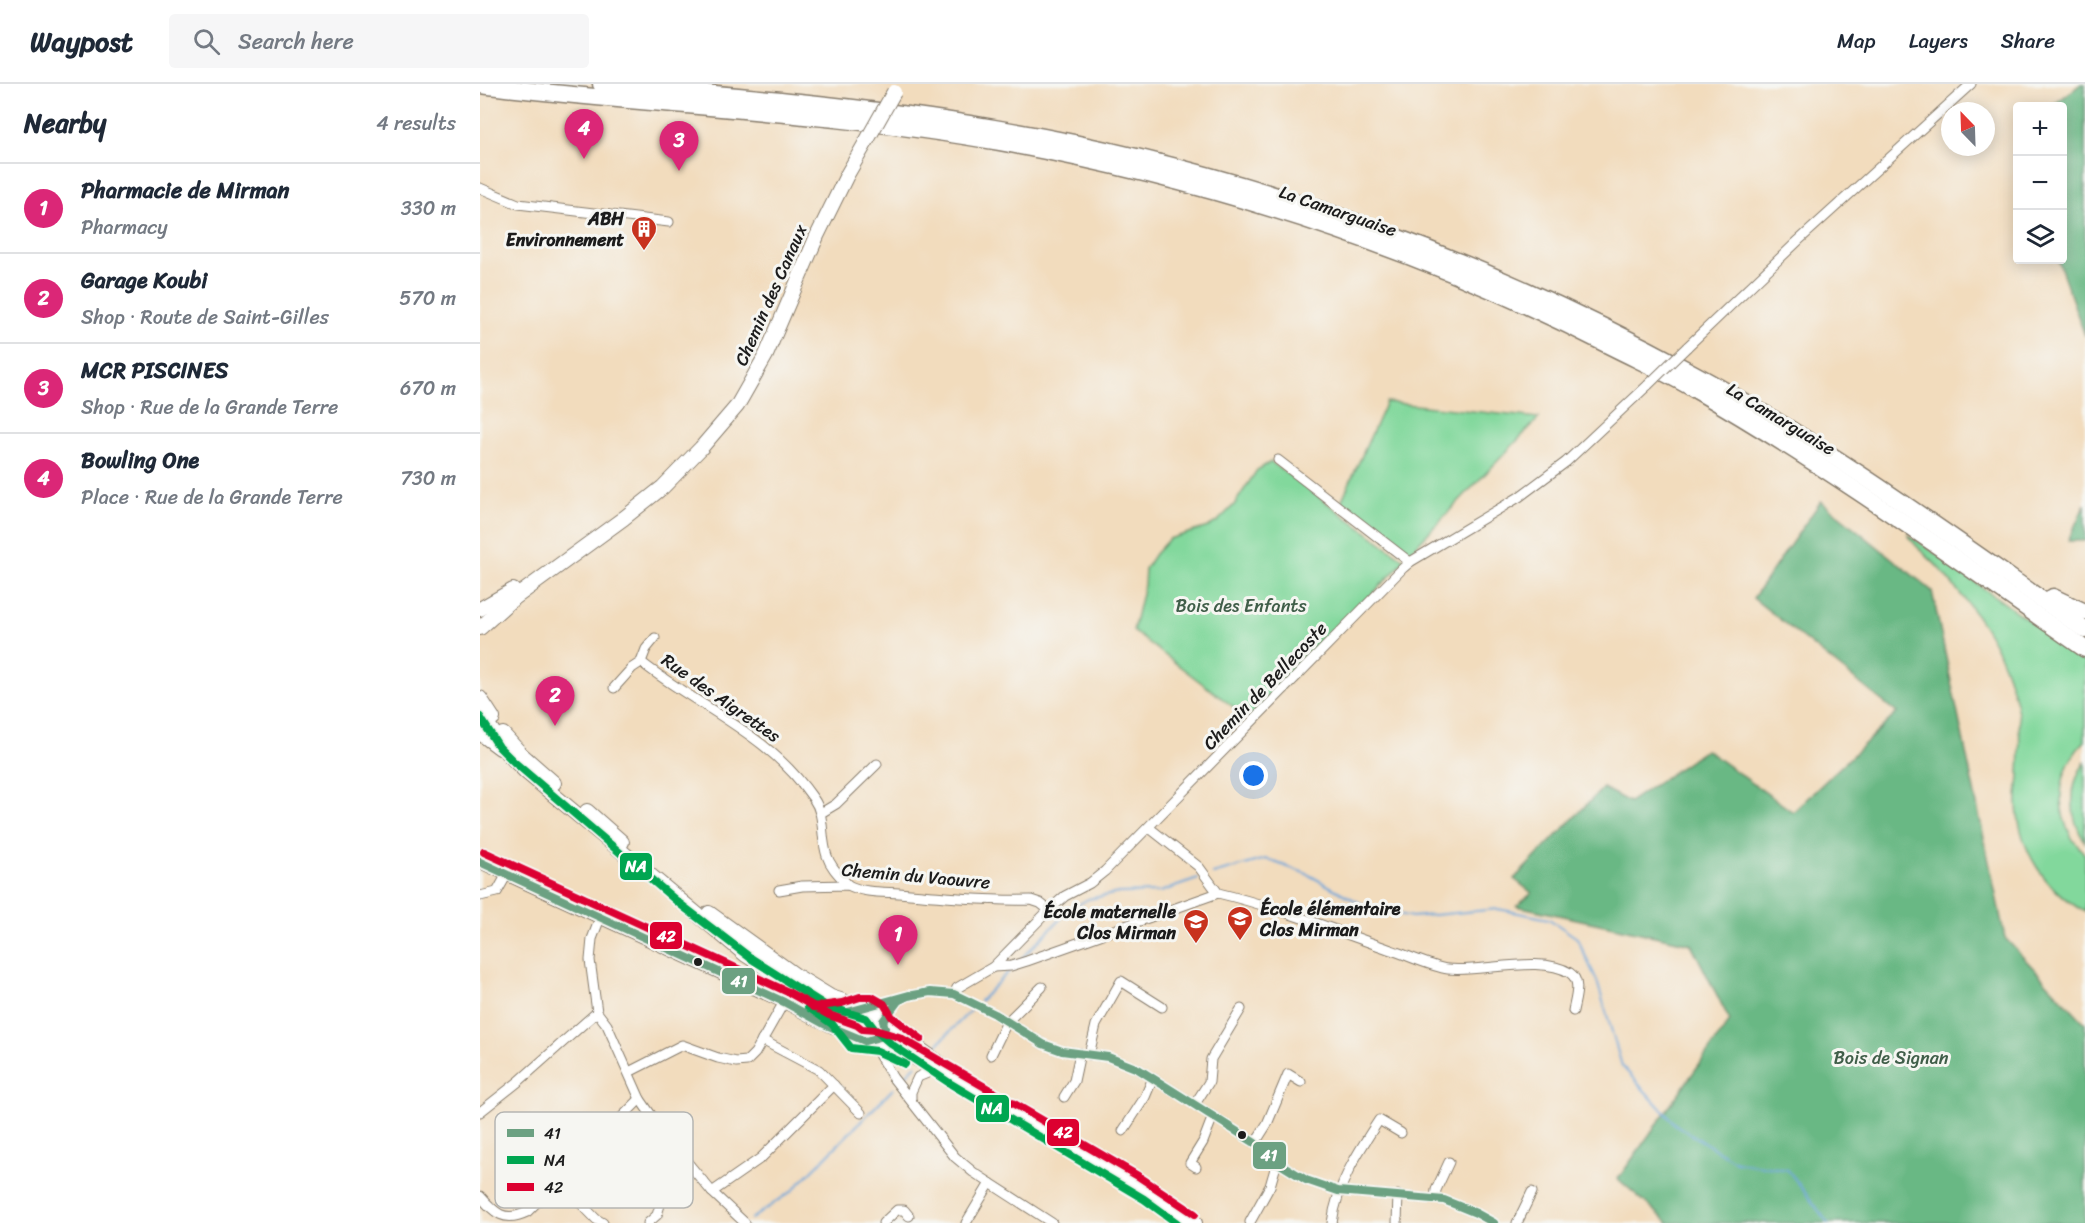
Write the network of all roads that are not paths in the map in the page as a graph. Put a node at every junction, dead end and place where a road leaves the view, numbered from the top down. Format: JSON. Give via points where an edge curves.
{"nodes":[{"id":1,"x":601,"y":84,"type":"edge"},
{"id":2,"x":1971,"y":84,"type":"edge"},
{"id":3,"x":480,"y":85,"type":"edge"},
{"id":4,"x":897,"y":88,"type":"edge"},
{"id":5,"x":480,"y":188,"type":"edge"},
{"id":6,"x":669,"y":222,"type":"dead end"},
{"id":7,"x":1778,"y":439,"type":"junction"},
{"id":8,"x":1278,"y":460,"type":"dead end"},
{"id":9,"x":1843,"y":487,"type":"dead end"},
{"id":10,"x":1900,"y":501,"type":"junction"},
{"id":11,"x":1410,"y":562,"type":"junction"},
{"id":12,"x":560,"y":564,"type":"junction"},
{"id":13,"x":480,"y":609,"type":"edge"},
{"id":14,"x":2085,"y":612,"type":"edge"},
{"id":15,"x":480,"y":628,"type":"edge"},
{"id":16,"x":2085,"y":630,"type":"edge"},
{"id":17,"x":655,"y":638,"type":"dead end"},
{"id":18,"x":2085,"y":649,"type":"edge"},
{"id":19,"x":641,"y":662,"type":"junction"},
{"id":20,"x":614,"y":688,"type":"dead end"},
{"id":21,"x":480,"y":698,"type":"edge"},
{"id":22,"x":480,"y":712,"type":"edge"},
{"id":23,"x":480,"y":733,"type":"edge"},
{"id":24,"x":507,"y":753,"type":"junction"},
{"id":25,"x":877,"y":764,"type":"dead end"},
{"id":26,"x":821,"y":813,"type":"junction"},
{"id":27,"x":1147,"y":829,"type":"junction"},
{"id":28,"x":480,"y":862,"type":"edge"},
{"id":29,"x":507,"y":874,"type":"junction"},
{"id":30,"x":848,"y":885,"type":"junction"},
{"id":31,"x":779,"y":890,"type":"dead end"},
{"id":32,"x":1218,"y":893,"type":"junction"},
{"id":33,"x":480,"y":896,"type":"edge"},
{"id":34,"x":1049,"y":910,"type":"junction"},
{"id":35,"x":600,"y":918,"type":"junction"},
{"id":36,"x":993,"y":967,"type":"junction"},
{"id":37,"x":784,"y":979,"type":"junction"},
{"id":38,"x":1042,"y":987,"type":"dead end"},
{"id":39,"x":954,"y":994,"type":"junction"},
{"id":40,"x":908,"y":996,"type":"junction"},
{"id":41,"x":784,"y":1002,"type":"junction"},
{"id":42,"x":1162,"y":1007,"type":"dead end"},
{"id":43,"x":863,"y":1008,"type":"junction"},
{"id":44,"x":1241,"y":1009,"type":"dead end"},
{"id":45,"x":1573,"y":1011,"type":"dead end"},
{"id":46,"x":597,"y":1012,"type":"junction"},
{"id":47,"x":835,"y":1015,"type":"junction"},
{"id":48,"x":814,"y":1017,"type":"junction"},
{"id":49,"x":1007,"y":1022,"type":"junction"},
{"id":50,"x":884,"y":1024,"type":"junction"},
{"id":51,"x":849,"y":1029,"type":"junction"},
{"id":52,"x":762,"y":1041,"type":"junction"},
{"id":53,"x":875,"y":1041,"type":"junction"},
{"id":54,"x":1084,"y":1054,"type":"junction"},
{"id":55,"x":991,"y":1055,"type":"dead end"},
{"id":56,"x":889,"y":1069,"type":"junction"},
{"id":57,"x":938,"y":1071,"type":"junction"},
{"id":58,"x":629,"y":1072,"type":"junction"},
{"id":59,"x":1153,"y":1078,"type":"junction"},
{"id":60,"x":1301,"y":1082,"type":"dead end"},
{"id":61,"x":834,"y":1085,"type":"junction"},
{"id":62,"x":1064,"y":1098,"type":"dead end"},
{"id":63,"x":640,"y":1099,"type":"junction"},
{"id":64,"x":911,"y":1100,"type":"junction"},
{"id":65,"x":1195,"y":1104,"type":"junction"},
{"id":66,"x":480,"y":1112,"type":"edge"},
{"id":67,"x":627,"y":1112,"type":"edge"},
{"id":68,"x":649,"y":1112,"type":"edge"},
{"id":69,"x":861,"y":1113,"type":"dead end"},
{"id":70,"x":1213,"y":1116,"type":"junction"},
{"id":71,"x":1123,"y":1131,"type":"dead end"},
{"id":72,"x":1401,"y":1133,"type":"dead end"},
{"id":73,"x":1255,"y":1143,"type":"junction"},
{"id":74,"x":1277,"y":1162,"type":"junction"},
{"id":75,"x":1449,"y":1162,"type":"dead end"},
{"id":76,"x":1196,"y":1167,"type":"dead end"},
{"id":77,"x":693,"y":1170,"type":"edge"},
{"id":78,"x":990,"y":1183,"type":"junction"},
{"id":79,"x":1338,"y":1191,"type":"junction"},
{"id":80,"x":712,"y":1192,"type":"junction"},
{"id":81,"x":1532,"y":1192,"type":"dead end"},
{"id":82,"x":1398,"y":1195,"type":"junction"},
{"id":83,"x":480,"y":1196,"type":"edge"},
{"id":84,"x":1435,"y":1198,"type":"junction"},
{"id":85,"x":531,"y":1208,"type":"edge"},
{"id":86,"x":585,"y":1208,"type":"edge"},
{"id":87,"x":659,"y":1208,"type":"edge"},
{"id":88,"x":909,"y":1216,"type":"dead end"},
{"id":89,"x":1250,"y":1222,"type":"edge"},
{"id":90,"x":603,"y":1223,"type":"edge"},
{"id":91,"x":648,"y":1223,"type":"edge"},
{"id":92,"x":745,"y":1223,"type":"edge"},
{"id":93,"x":883,"y":1223,"type":"edge"},
{"id":94,"x":966,"y":1223,"type":"edge"},
{"id":95,"x":1052,"y":1223,"type":"edge"},
{"id":96,"x":1189,"y":1223,"type":"edge"},
{"id":97,"x":1195,"y":1223,"type":"edge"},
{"id":98,"x":1332,"y":1223,"type":"edge"},
{"id":99,"x":1397,"y":1223,"type":"edge"},
{"id":100,"x":1494,"y":1223,"type":"edge"},
{"id":101,"x":1517,"y":1223,"type":"edge"}],
"edges":[{"from":1,"to":10,"type":"highway","name":"La Camarguaise","via":[[853,107],[998,128],[1126,154],[1307,206],[1437,253],[1596,323],[1789,429]]},
{"from":2,"to":11,"type":"street","name":"Chemin de Bellecoste","bridge":true,"via":[[1799,240],[1566,462],[1519,497]]},
{"from":3,"to":7,"type":"highway","name":"La Camarguaise","via":[[922,129],[1178,181],[1335,229],[1515,300],[1690,386]]},
{"from":4,"to":12,"type":"main road","name":"Chemin des Canaux","bridge":true,"via":[[847,175],[766,355],[737,406],[663,487]]},
{"from":5,"to":6,"type":"street","via":[[518,204]]},
{"from":7,"to":9,"type":"highway"},
{"from":7,"to":18,"type":"highway","name":"La Camarguaise"},
{"from":8,"to":11,"type":"street"},
{"from":10,"to":14,"type":"highway","via":[[2053,597]]},
{"from":10,"to":16,"type":"highway","name":"La Camarguaise"},
{"from":11,"to":27,"type":"street","name":"Chemin de Bellecoste"},
{"from":12,"to":13,"type":"main road","name":"Chemin des Canaux"},
{"from":12,"to":15,"type":"main road","name":"Chemin des Canaux"},
{"from":17,"to":19,"type":"street"},
{"from":19,"to":20,"type":"street","name":"Rue des Aigrettes"},
{"from":19,"to":26,"type":"street","name":"Rue des Aigrettes","via":[[764,745],[796,774]]},
{"from":21,"to":43,"type":"main road","via":[[507,740],[521,754],[726,928],[831,997]]},
{"from":22,"to":24,"type":"main road"},
{"from":23,"to":24,"type":"main road"},
{"from":24,"to":37,"type":"main road","via":[[710,927],[746,956]]},
{"from":25,"to":26,"type":"street","via":[[836,804]]},
{"from":26,"to":30,"type":"street","name":"Rue des Aigrettes","via":[[826,854]]},
{"from":27,"to":32,"type":"street","via":[[1199,867]]},
{"from":27,"to":34,"type":"street","name":"Chemin de Bellecoste","via":[[1105,871]]},
{"from":28,"to":29,"type":"street"},
{"from":29,"to":33,"type":"street","via":[[497,892]]},
{"from":29,"to":35,"type":"street"},
{"from":30,"to":31,"type":"street","name":"Chemin du Vaouvre","via":[[802,885]]},
{"from":30,"to":34,"type":"street","name":"Chemin du Vaouvre","via":[[961,899],[1031,900]]},
{"from":32,"to":36,"type":"street","via":[[1027,961]]},
{"from":32,"to":45,"type":"street","via":[[1253,901],[1448,969],[1559,968],[1576,979]]},
{"from":34,"to":36,"type":"street","name":"Chemin de Bellecoste"},
{"from":35,"to":41,"type":"street"},
{"from":35,"to":46,"type":"street","via":[[590,960]]},
{"from":36,"to":39,"type":"street","name":"Chemin de Bellecoste","via":[[957,988]]},
{"from":37,"to":41,"type":"street"},
{"from":37,"to":47,"type":"main road"},
{"from":38,"to":49,"type":"street"},
{"from":39,"to":40,"type":"street","via":[[930,992]]},
{"from":39,"to":49,"type":"street"},
{"from":40,"to":43,"type":"street"},
{"from":40,"to":50,"type":"street","via":[[898,1001]]},
{"from":41,"to":48,"type":"street"},
{"from":41,"to":52,"type":"street"},
{"from":42,"to":54,"type":"street","via":[[1121,981]]},
{"from":43,"to":47,"type":"main road"},
{"from":43,"to":50,"type":"main road","via":[[877,1012]]},
{"from":43,"to":51,"type":"main road","via":[[852,1014]]},
{"from":44,"to":65,"type":"street","via":[[1211,1059],[1209,1082]]},
{"from":46,"to":58,"type":"street"},
{"from":46,"to":66,"type":"street"},
{"from":47,"to":48,"type":"main road"},
{"from":47,"to":51,"type":"main road"},
{"from":48,"to":51,"type":"street","via":[[825,1024]]},
{"from":49,"to":54,"type":"street","via":[[1043,1044]]},
{"from":49,"to":55,"type":"street"},
{"from":50,"to":53,"type":"main road"},
{"from":50,"to":97,"type":"main road","via":[[957,1076],[1150,1190]]},
{"from":51,"to":53,"type":"main road","via":[[857,1038]]},
{"from":52,"to":58,"type":"street","via":[[747,1061],[718,1058],[682,1045]]},
{"from":52,"to":61,"type":"street","via":[[819,1070]]},
{"from":53,"to":56,"type":"street"},
{"from":53,"to":56,"type":"street"},
{"from":53,"to":57,"type":"main road","via":[[895,1046]]},
{"from":54,"to":59,"type":"street","via":[[1108,1057]]},
{"from":54,"to":62,"type":"street"},
{"from":56,"to":64,"type":"street"},
{"from":57,"to":64,"type":"street","via":[[918,1077]]},
{"from":57,"to":96,"type":"main road","via":[[1133,1185]]},
{"from":58,"to":63,"type":"street"},
{"from":59,"to":65,"type":"street"},
{"from":59,"to":71,"type":"street"},
{"from":60,"to":73,"type":"street","via":[[1288,1074]]},
{"from":61,"to":69,"type":"street"},
{"from":61,"to":80,"type":"street","via":[[761,1158]]},
{"from":63,"to":67,"type":"street"},
{"from":63,"to":68,"type":"street"},
{"from":64,"to":78,"type":"street","via":[[955,1156]]},
{"from":65,"to":70,"type":"street"},
{"from":70,"to":73,"type":"street"},
{"from":70,"to":76,"type":"street","via":[[1190,1163]]},
{"from":72,"to":79,"type":"street","via":[[1379,1120]]},
{"from":73,"to":74,"type":"street"},
{"from":74,"to":79,"type":"street","via":[[1306,1180]]},
{"from":74,"to":89,"type":"street","via":[[1270,1186]]},
{"from":75,"to":84,"type":"street"},
{"from":77,"to":80,"type":"street"},
{"from":78,"to":94,"type":"street"},
{"from":78,"to":95,"type":"street"},
{"from":79,"to":82,"type":"street"},
{"from":79,"to":98,"type":"street"},
{"from":80,"to":92,"type":"street"},
{"from":81,"to":101,"type":"street"},
{"from":82,"to":84,"type":"street"},
{"from":82,"to":99,"type":"street"},
{"from":83,"to":85,"type":"street","via":[[495,1213],[505,1217],[517,1218]]},
{"from":84,"to":100,"type":"street"},
{"from":86,"to":90,"type":"street"},
{"from":87,"to":91,"type":"street"},
{"from":88,"to":93,"type":"street","via":[[904,1210],[897,1210]]}]}
